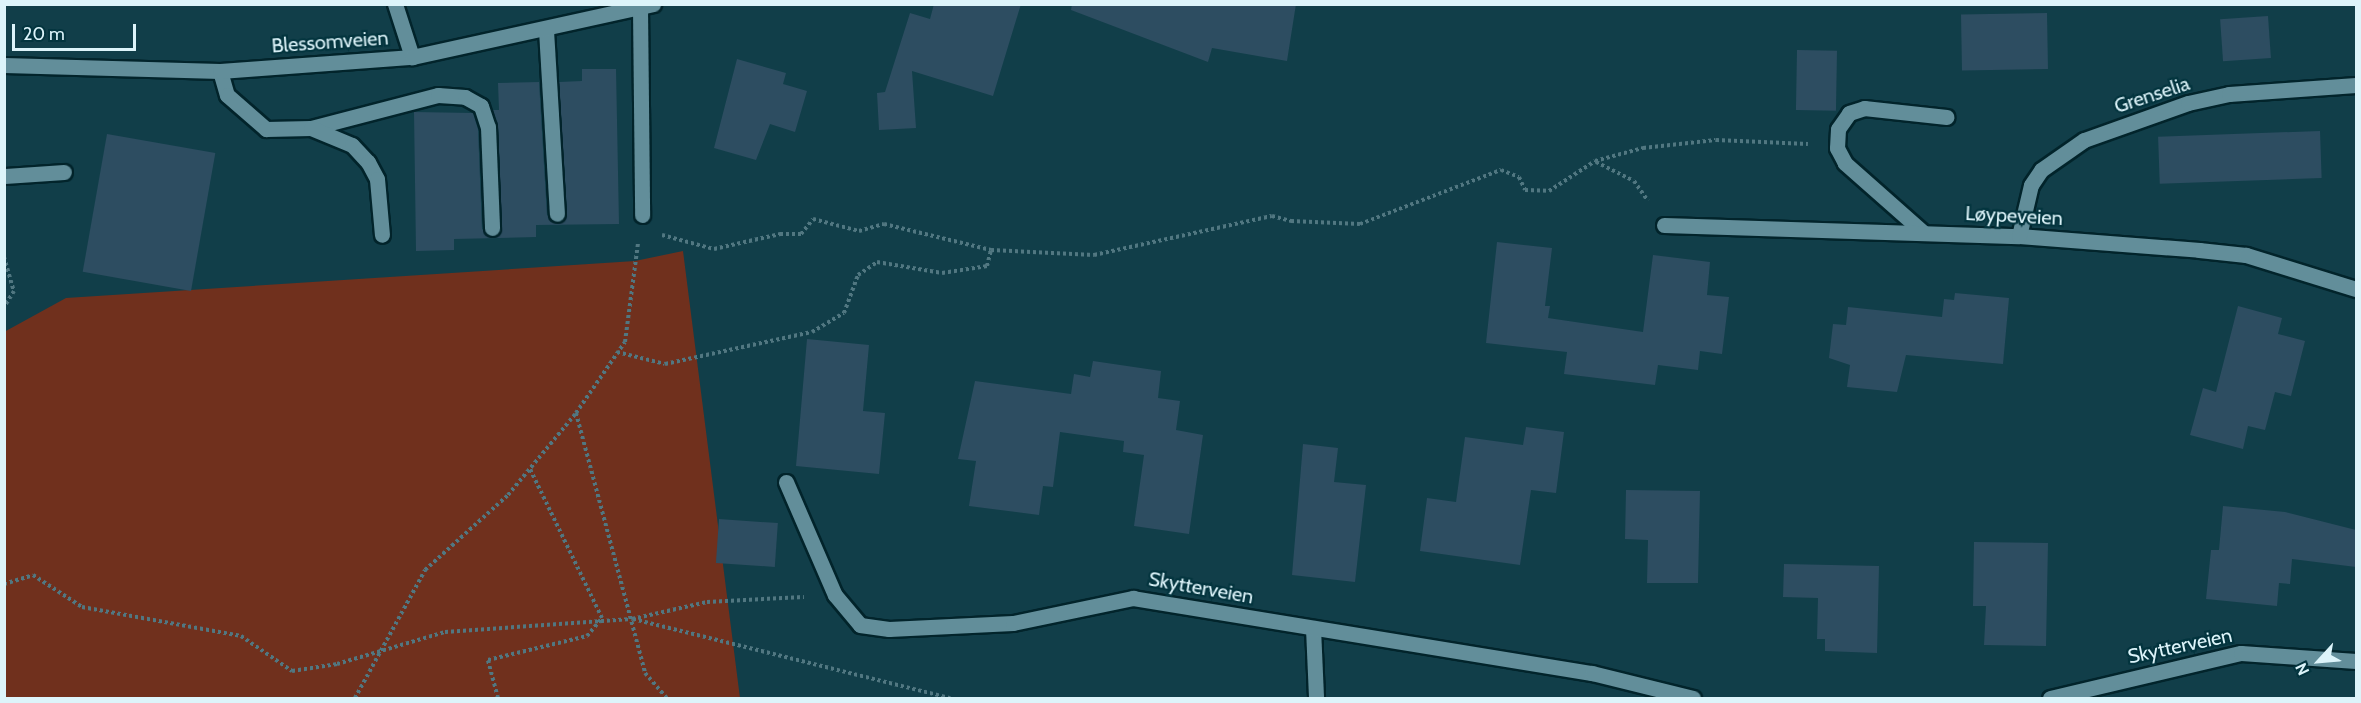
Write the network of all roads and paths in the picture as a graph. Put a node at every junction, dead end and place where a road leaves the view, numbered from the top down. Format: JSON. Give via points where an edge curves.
{"nodes":[{"id":1,"x":395,"y":4,"type":"edge"},
{"id":2,"x":646,"y":6,"type":"edge"},
{"id":3,"x":546,"y":30,"type":"junction"},
{"id":4,"x":412,"y":57,"type":"junction"},
{"id":5,"x":4,"y":65,"type":"edge"},
{"id":6,"x":220,"y":71,"type":"junction"},
{"id":7,"x":2356,"y":85,"type":"edge"},
{"id":8,"x":1947,"y":117,"type":"dead end"},
{"id":9,"x":311,"y":128,"type":"junction"},
{"id":10,"x":1837,"y":148,"type":"junction"},
{"id":11,"x":1595,"y":161,"type":"junction"},
{"id":12,"x":64,"y":172,"type":"dead end"},
{"id":13,"x":5,"y":176,"type":"edge"},
{"id":14,"x":557,"y":214,"type":"dead end"},
{"id":15,"x":642,"y":215,"type":"junction"},
{"id":16,"x":1664,"y":225,"type":"joint"},
{"id":17,"x":492,"y":228,"type":"dead end"},
{"id":18,"x":1924,"y":233,"type":"junction"},
{"id":19,"x":382,"y":235,"type":"dead end"},
{"id":20,"x":2019,"y":236,"type":"junction"},
{"id":21,"x":991,"y":250,"type":"junction"},
{"id":22,"x":4,"y":257,"type":"edge"},
{"id":23,"x":2356,"y":289,"type":"edge"},
{"id":24,"x":4,"y":307,"type":"edge"},
{"id":25,"x":617,"y":352,"type":"junction"},
{"id":26,"x":576,"y":413,"type":"junction"},
{"id":27,"x":530,"y":469,"type":"junction"},
{"id":28,"x":786,"y":482,"type":"dead end"},
{"id":29,"x":4,"y":584,"type":"edge"},
{"id":30,"x":835,"y":595,"type":"junction"},
{"id":31,"x":602,"y":618,"type":"junction"},
{"id":32,"x":632,"y":619,"type":"junction"},
{"id":33,"x":1313,"y":628,"type":"junction"},
{"id":34,"x":379,"y":648,"type":"junction"},
{"id":35,"x":2356,"y":661,"type":"edge"},
{"id":36,"x":355,"y":699,"type":"edge"},
{"id":37,"x":498,"y":699,"type":"edge"},
{"id":38,"x":667,"y":699,"type":"edge"},
{"id":39,"x":951,"y":699,"type":"edge"},
{"id":40,"x":1316,"y":699,"type":"edge"},
{"id":41,"x":1693,"y":699,"type":"edge"},
{"id":42,"x":2050,"y":699,"type":"edge"}],
"edges":[{"from":1,"to":4,"type":"street"},
{"from":2,"to":3,"type":"street","name":"Blessomveien"},
{"from":2,"to":15,"type":"street"},
{"from":3,"to":4,"type":"street","name":"Blessomveien"},
{"from":3,"to":14,"type":"street"},
{"from":4,"to":6,"type":"street","name":"Blessomveien"},
{"from":5,"to":6,"type":"street","name":"Blessomveien"},
{"from":6,"to":9,"type":"street","via":[[227,95],[267,129]]},
{"from":7,"to":20,"type":"street","name":"Grenselia","via":[[2229,94],[2188,103],[2084,140],[2041,170],[2031,185]]},
{"from":8,"to":10,"type":"street","via":[[1863,108],[1849,112],[1838,129]]},
{"from":9,"to":17,"type":"street","via":[[438,95],[465,97],[481,106],[488,127]]},
{"from":9,"to":19,"type":"street","via":[[351,145],[368,162],[377,179]]},
{"from":10,"to":11,"type":"path","via":[[1716,140],[1643,148]]},
{"from":10,"to":18,"type":"street","via":[[1865,185]]},
{"from":11,"to":16,"type":"path","via":[[1634,181]]},
{"from":11,"to":21,"type":"path","via":[[1549,191],[1525,190],[1519,177],[1501,170],[1360,224],[1291,221],[1272,216],[1094,255]]},
{"from":12,"to":13,"type":"street"},
{"from":15,"to":21,"type":"path","via":[[659,234],[714,249],[780,234],[801,234],[813,219],[860,231],[884,224]]},
{"from":15,"to":25,"type":"path","via":[[625,342]]},
{"from":16,"to":18,"type":"street","name":"Løypeveien"},
{"from":18,"to":20,"type":"street","name":"Løypeveien"},
{"from":20,"to":23,"type":"street","name":"Løypeveien","via":[[2246,255]]},
{"from":21,"to":25,"type":"path","via":[[987,266],[942,273],[877,262],[858,275],[844,313],[812,332],[665,364]]},
{"from":22,"to":24,"type":"path","via":[[14,291]]},
{"from":25,"to":26,"type":"path"},
{"from":26,"to":27,"type":"path"},
{"from":26,"to":32,"type":"path"},
{"from":27,"to":31,"type":"path"},
{"from":27,"to":34,"type":"path","via":[[508,495],[425,570]]},
{"from":28,"to":30,"type":"street","name":"Skytterveien"},
{"from":29,"to":34,"type":"path","via":[[33,575],[82,607],[242,636],[291,671],[337,664]]},
{"from":30,"to":32,"type":"path","via":[[707,602]]},
{"from":30,"to":33,"type":"street","name":"Skytterveien","via":[[860,625],[889,629],[1014,623],[1133,598]]},
{"from":31,"to":32,"type":"path"},
{"from":31,"to":34,"type":"path","via":[[445,632]]},
{"from":31,"to":37,"type":"path","via":[[587,636],[488,660]]},
{"from":32,"to":38,"type":"path","via":[[645,673]]},
{"from":32,"to":39,"type":"path"},
{"from":33,"to":40,"type":"street"},
{"from":33,"to":41,"type":"street","name":"Skytterveien","via":[[1592,673]]},
{"from":34,"to":36,"type":"path"},
{"from":35,"to":42,"type":"street","name":"Skytterveien","via":[[2241,653]]}]}
